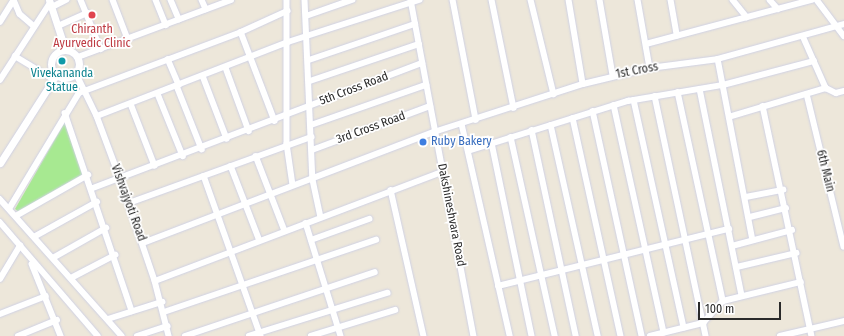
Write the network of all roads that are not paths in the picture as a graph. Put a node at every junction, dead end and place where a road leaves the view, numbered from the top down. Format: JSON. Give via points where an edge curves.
{"nodes":[{"id":1,"x":14,"y":0,"type":"edge"},
{"id":2,"x":66,"y":0,"type":"edge"},
{"id":3,"x":81,"y":0,"type":"edge"},
{"id":4,"x":113,"y":0,"type":"edge"},
{"id":5,"x":156,"y":0,"type":"edge"},
{"id":6,"x":171,"y":0,"type":"edge"},
{"id":7,"x":202,"y":0,"type":"edge"},
{"id":8,"x":231,"y":0,"type":"edge"},
{"id":9,"x":287,"y":0,"type":"edge"},
{"id":10,"x":305,"y":0,"type":"edge"},
{"id":11,"x":352,"y":0,"type":"edge"},
{"id":12,"x":419,"y":0,"type":"edge"},
{"id":13,"x":453,"y":0,"type":"edge"},
{"id":14,"x":492,"y":0,"type":"edge"},
{"id":15,"x":532,"y":0,"type":"edge"},
{"id":16,"x":569,"y":0,"type":"edge"},
{"id":17,"x":600,"y":0,"type":"edge"},
{"id":18,"x":638,"y":0,"type":"edge"},
{"id":19,"x":671,"y":0,"type":"edge"},
{"id":20,"x":733,"y":0,"type":"edge"},
{"id":21,"x":770,"y":0,"type":"edge"},
{"id":22,"x":811,"y":0,"type":"edge"},
{"id":23,"x":817,"y":0,"type":"edge"},
{"id":24,"x":411,"y":1,"type":"edge"},
{"id":25,"x":50,"y":3,"type":"edge"},
{"id":26,"x":206,"y":9,"type":"junction"},
{"id":27,"x":778,"y":9,"type":"junction"},
{"id":28,"x":286,"y":11,"type":"junction"},
{"id":29,"x":86,"y":13,"type":"junction"},
{"id":30,"x":306,"y":16,"type":"junction"},
{"id":31,"x":747,"y":17,"type":"junction"},
{"id":32,"x":179,"y":19,"type":"junction"},
{"id":33,"x":0,"y":22,"type":"edge"},
{"id":34,"x":415,"y":24,"type":"junction"},
{"id":35,"x":841,"y":24,"type":"edge"},
{"id":36,"x":166,"y":25,"type":"junction"},
{"id":37,"x":34,"y":26,"type":"junction"},
{"id":38,"x":58,"y":26,"type":"junction"},
{"id":39,"x":241,"y":32,"type":"junction"},
{"id":40,"x":677,"y":35,"type":"junction"},
{"id":41,"x":803,"y":36,"type":"junction"},
{"id":42,"x":844,"y":36,"type":"edge"},
{"id":43,"x":307,"y":38,"type":"junction"},
{"id":44,"x":128,"y":39,"type":"junction"},
{"id":45,"x":288,"y":42,"type":"junction"},
{"id":46,"x":419,"y":44,"type":"junction"},
{"id":47,"x":646,"y":44,"type":"junction"},
{"id":48,"x":65,"y":49,"type":"junction"},
{"id":49,"x":101,"y":49,"type":"junction"},
{"id":50,"x":15,"y":56,"type":"junction"},
{"id":51,"x":78,"y":57,"type":"junction"},
{"id":52,"x":251,"y":58,"type":"junction"},
{"id":53,"x":168,"y":59,"type":"junction"},
{"id":54,"x":718,"y":59,"type":"junction"},
{"id":55,"x":309,"y":60,"type":"junction"},
{"id":56,"x":814,"y":61,"type":"junction"},
{"id":57,"x":422,"y":63,"type":"junction"},
{"id":58,"x":226,"y":68,"type":"junction"},
{"id":59,"x":650,"y":68,"type":"junction"},
{"id":60,"x":76,"y":73,"type":"junction"},
{"id":61,"x":203,"y":76,"type":"junction"},
{"id":62,"x":613,"y":76,"type":"junction"},
{"id":63,"x":54,"y":77,"type":"junction"},
{"id":64,"x":0,"y":80,"type":"edge"},
{"id":65,"x":310,"y":81,"type":"junction"},
{"id":66,"x":426,"y":84,"type":"junction"},
{"id":67,"x":583,"y":84,"type":"junction"},
{"id":68,"x":723,"y":85,"type":"junction"},
{"id":69,"x":178,"y":86,"type":"junction"},
{"id":70,"x":826,"y":88,"type":"junction"},
{"id":71,"x":85,"y":89,"type":"junction"},
{"id":72,"x":700,"y":89,"type":"junction"},
{"id":73,"x":844,"y":91,"type":"edge"},
{"id":74,"x":678,"y":92,"type":"junction"},
{"id":75,"x":158,"y":94,"type":"junction"},
{"id":76,"x":554,"y":94,"type":"junction"},
{"id":77,"x":807,"y":94,"type":"junction"},
{"id":78,"x":656,"y":96,"type":"junction"},
{"id":79,"x":634,"y":100,"type":"junction"},
{"id":80,"x":131,"y":104,"type":"junction"},
{"id":81,"x":614,"y":105,"type":"junction"},
{"id":82,"x":309,"y":106,"type":"junction"},
{"id":83,"x":430,"y":106,"type":"junction"},
{"id":84,"x":763,"y":106,"type":"junction"},
{"id":85,"x":514,"y":108,"type":"junction"},
{"id":86,"x":593,"y":111,"type":"junction"},
{"id":87,"x":65,"y":112,"type":"junction"},
{"id":88,"x":286,"y":115,"type":"junction"},
{"id":89,"x":97,"y":116,"type":"junction"},
{"id":90,"x":729,"y":117,"type":"junction"},
{"id":91,"x":573,"y":118,"type":"junction"},
{"id":92,"x":476,"y":120,"type":"junction"},
{"id":93,"x":275,"y":121,"type":"junction"},
{"id":94,"x":462,"y":124,"type":"junction"},
{"id":95,"x":551,"y":124,"type":"junction"},
{"id":96,"x":311,"y":125,"type":"junction"},
{"id":97,"x":532,"y":130,"type":"junction"},
{"id":98,"x":250,"y":131,"type":"junction"},
{"id":99,"x":434,"y":132,"type":"junction"},
{"id":100,"x":311,"y":136,"type":"junction"},
{"id":101,"x":511,"y":137,"type":"junction"},
{"id":102,"x":227,"y":139,"type":"junction"},
{"id":103,"x":492,"y":143,"type":"junction"},
{"id":104,"x":287,"y":144,"type":"junction"},
{"id":105,"x":202,"y":149,"type":"junction"},
{"id":106,"x":312,"y":150,"type":"junction"},
{"id":107,"x":468,"y":150,"type":"junction"},
{"id":108,"x":183,"y":156,"type":"junction"},
{"id":109,"x":256,"y":156,"type":"junction"},
{"id":110,"x":0,"y":163,"type":"edge"},
{"id":111,"x":155,"y":166,"type":"junction"},
{"id":112,"x":231,"y":166,"type":"junction"},
{"id":113,"x":442,"y":172,"type":"junction"},
{"id":114,"x":88,"y":175,"type":"junction"},
{"id":115,"x":204,"y":176,"type":"junction"},
{"id":116,"x":120,"y":178,"type":"junction"},
{"id":117,"x":313,"y":180,"type":"junction"},
{"id":118,"x":293,"y":186,"type":"junction"},
{"id":119,"x":93,"y":188,"type":"junction"},
{"id":120,"x":392,"y":190,"type":"junction"},
{"id":121,"x":783,"y":190,"type":"junction"},
{"id":122,"x":270,"y":194,"type":"junction"},
{"id":123,"x":746,"y":197,"type":"junction"},
{"id":124,"x":0,"y":199,"type":"edge"},
{"id":125,"x":98,"y":202,"type":"junction"},
{"id":126,"x":129,"y":203,"type":"junction"},
{"id":127,"x":246,"y":204,"type":"junction"},
{"id":128,"x":786,"y":208,"type":"junction"},
{"id":129,"x":9,"y":209,"type":"junction"},
{"id":130,"x":218,"y":215,"type":"junction"},
{"id":131,"x":16,"y":216,"type":"junction"},
{"id":132,"x":321,"y":217,"type":"junction"},
{"id":133,"x":750,"y":217,"type":"junction"},
{"id":134,"x":369,"y":219,"type":"dead end"},
{"id":135,"x":306,"y":222,"type":"junction"},
{"id":136,"x":0,"y":223,"type":"edge"},
{"id":137,"x":106,"y":228,"type":"junction"},
{"id":138,"x":729,"y":229,"type":"junction"},
{"id":139,"x":792,"y":230,"type":"junction"},
{"id":140,"x":285,"y":231,"type":"junction"},
{"id":141,"x":707,"y":234,"type":"junction"},
{"id":142,"x":34,"y":237,"type":"junction"},
{"id":143,"x":260,"y":240,"type":"junction"},
{"id":144,"x":312,"y":240,"type":"junction"},
{"id":145,"x":376,"y":240,"type":"dead end"},
{"id":146,"x":688,"y":240,"type":"junction"},
{"id":147,"x":753,"y":240,"type":"junction"},
{"id":148,"x":143,"y":243,"type":"junction"},
{"id":149,"x":665,"y":244,"type":"junction"},
{"id":150,"x":20,"y":246,"type":"junction"},
{"id":151,"x":732,"y":246,"type":"junction"},
{"id":152,"x":844,"y":247,"type":"edge"},
{"id":153,"x":645,"y":249,"type":"junction"},
{"id":154,"x":231,"y":252,"type":"junction"},
{"id":155,"x":796,"y":253,"type":"junction"},
{"id":156,"x":624,"y":254,"type":"junction"},
{"id":157,"x":115,"y":255,"type":"junction"},
{"id":158,"x":30,"y":258,"type":"junction"},
{"id":159,"x":53,"y":258,"type":"junction"},
{"id":160,"x":317,"y":259,"type":"junction"},
{"id":161,"x":603,"y":260,"type":"junction"},
{"id":162,"x":581,"y":265,"type":"junction"},
{"id":163,"x":737,"y":268,"type":"junction"},
{"id":164,"x":562,"y":269,"type":"junction"},
{"id":165,"x":375,"y":272,"type":"dead end"},
{"id":166,"x":542,"y":275,"type":"junction"},
{"id":167,"x":71,"y":278,"type":"junction"},
{"id":168,"x":0,"y":279,"type":"edge"},
{"id":169,"x":156,"y":281,"type":"junction"},
{"id":170,"x":519,"y":281,"type":"junction"},
{"id":171,"x":801,"y":282,"type":"junction"},
{"id":172,"x":243,"y":284,"type":"junction"},
{"id":173,"x":498,"y":286,"type":"junction"},
{"id":174,"x":327,"y":289,"type":"junction"},
{"id":175,"x":387,"y":292,"type":"dead end"},
{"id":176,"x":46,"y":296,"type":"junction"},
{"id":177,"x":742,"y":296,"type":"junction"},
{"id":178,"x":723,"y":301,"type":"junction"},
{"id":179,"x":162,"y":302,"type":"junction"},
{"id":180,"x":333,"y":308,"type":"junction"},
{"id":181,"x":394,"y":310,"type":"dead end"},
{"id":182,"x":132,"y":311,"type":"junction"},
{"id":183,"x":164,"y":312,"type":"junction"},
{"id":184,"x":0,"y":314,"type":"edge"},
{"id":185,"x":253,"y":314,"type":"junction"},
{"id":186,"x":108,"y":319,"type":"junction"},
{"id":187,"x":57,"y":320,"type":"junction"},
{"id":188,"x":844,"y":321,"type":"edge"},
{"id":189,"x":703,"y":323,"type":"junction"},
{"id":190,"x":167,"y":326,"type":"junction"},
{"id":191,"x":339,"y":328,"type":"junction"},
{"id":192,"x":684,"y":328,"type":"junction"},
{"id":193,"x":810,"y":329,"type":"junction"},
{"id":194,"x":664,"y":333,"type":"junction"},
{"id":195,"x":260,"y":334,"type":"edge"},
{"id":196,"x":18,"y":336,"type":"edge"},
{"id":197,"x":62,"y":336,"type":"edge"},
{"id":198,"x":98,"y":336,"type":"edge"},
{"id":199,"x":122,"y":336,"type":"edge"},
{"id":200,"x":137,"y":336,"type":"edge"},
{"id":201,"x":169,"y":336,"type":"edge"},
{"id":202,"x":185,"y":336,"type":"edge"},
{"id":203,"x":249,"y":336,"type":"edge"},
{"id":204,"x":311,"y":336,"type":"edge"},
{"id":205,"x":341,"y":336,"type":"edge"},
{"id":206,"x":424,"y":336,"type":"edge"},
{"id":207,"x":474,"y":336,"type":"edge"},
{"id":208,"x":510,"y":336,"type":"edge"},
{"id":209,"x":532,"y":336,"type":"edge"},
{"id":210,"x":555,"y":336,"type":"edge"},
{"id":211,"x":576,"y":336,"type":"edge"},
{"id":212,"x":598,"y":336,"type":"edge"},
{"id":213,"x":621,"y":336,"type":"edge"},
{"id":214,"x":642,"y":336,"type":"edge"},
{"id":215,"x":650,"y":336,"type":"edge"},
{"id":216,"x":706,"y":336,"type":"edge"},
{"id":217,"x":780,"y":336,"type":"edge"},
{"id":218,"x":812,"y":336,"type":"edge"}],
"edges":[{"from":1,"to":33,"type":"street"},
{"from":1,"to":37,"type":"street","via":[[20,14]]},
{"from":2,"to":25,"type":"street"},
{"from":3,"to":29,"type":"street"},
{"from":4,"to":44,"type":"street"},
{"from":5,"to":36,"type":"street"},
{"from":6,"to":32,"type":"street"},
{"from":7,"to":26,"type":"street"},
{"from":8,"to":26,"type":"street"},
{"from":9,"to":28,"type":"street"},
{"from":10,"to":30,"type":"street"},
{"from":11,"to":30,"type":"street"},
{"from":12,"to":24,"type":"street"},
{"from":13,"to":92,"type":"street"},
{"from":14,"to":85,"type":"street"},
{"from":15,"to":76,"type":"street"},
{"from":16,"to":67,"type":"street"},
{"from":17,"to":62,"type":"street"},
{"from":18,"to":47,"type":"street"},
{"from":19,"to":40,"type":"street"},
{"from":20,"to":31,"type":"street"},
{"from":21,"to":27,"type":"street"},
{"from":22,"to":27,"type":"street"},
{"from":23,"to":35,"type":"street"},
{"from":24,"to":34,"type":"street","name":"Dakshineshvara Road"},
{"from":24,"to":43,"type":"street"},
{"from":25,"to":37,"type":"street"},
{"from":25,"to":38,"type":"street"},
{"from":26,"to":32,"type":"street"},
{"from":27,"to":31,"type":"street"},
{"from":28,"to":39,"type":"street"},
{"from":28,"to":45,"type":"street"},
{"from":29,"to":38,"type":"street"},
{"from":29,"to":49,"type":"street"},
{"from":30,"to":43,"type":"street"},
{"from":31,"to":40,"type":"street"},
{"from":32,"to":36,"type":"street"},
{"from":34,"to":46,"type":"street","name":"Dakshineshvara Road"},
{"from":34,"to":55,"type":"street"},
{"from":35,"to":41,"type":"street","name":"1st Cross"},
{"from":35,"to":42,"type":"street"},
{"from":36,"to":44,"type":"street"},
{"from":37,"to":50,"type":"street"},
{"from":38,"to":48,"type":"street"},
{"from":39,"to":52,"type":"street"},
{"from":39,"to":53,"type":"street"},
{"from":40,"to":47,"type":"street"},
{"from":41,"to":54,"type":"street","name":"1st Cross"},
{"from":41,"to":56,"type":"street"},
{"from":43,"to":45,"type":"street"},
{"from":43,"to":55,"type":"street"},
{"from":44,"to":49,"type":"street"},
{"from":45,"to":52,"type":"street"},
{"from":45,"to":88,"type":"street"},
{"from":46,"to":57,"type":"street","name":"Dakshineshvara Road"},
{"from":46,"to":65,"type":"street"},
{"from":47,"to":59,"type":"street"},
{"from":48,"to":51,"type":"street"},
{"from":48,"to":63,"type":"street","via":[[56,53],[51,60]]},
{"from":49,"to":51,"type":"street"},
{"from":50,"to":63,"type":"street"},
{"from":50,"to":64,"type":"street"},
{"from":51,"to":60,"type":"street"},
{"from":52,"to":58,"type":"street"},
{"from":52,"to":93,"type":"street"},
{"from":53,"to":69,"type":"street"},
{"from":53,"to":71,"type":"street"},
{"from":54,"to":59,"type":"street","name":"1st Cross"},
{"from":54,"to":68,"type":"street"},
{"from":55,"to":65,"type":"street"},
{"from":56,"to":68,"type":"street"},
{"from":56,"to":70,"type":"street"},
{"from":57,"to":66,"type":"street","name":"Dakshineshvara Road"},
{"from":57,"to":82,"type":"street","name":"5th Cross Road"},
{"from":58,"to":61,"type":"street"},
{"from":58,"to":98,"type":"street"},
{"from":59,"to":62,"type":"street","name":"1st Cross"},
{"from":60,"to":63,"type":"street","via":[[68,78]]},
{"from":60,"to":71,"type":"street","name":"Vishvajyoti Road"},
{"from":61,"to":69,"type":"street"},
{"from":61,"to":102,"type":"street"},
{"from":62,"to":67,"type":"street","name":"1st Cross"},
{"from":63,"to":110,"type":"street"},
{"from":65,"to":82,"type":"street"},
{"from":66,"to":83,"type":"street","name":"Dakshineshvara Road"},
{"from":66,"to":96,"type":"street"},
{"from":67,"to":76,"type":"street","name":"1st Cross"},
{"from":68,"to":72,"type":"street"},
{"from":68,"to":90,"type":"street"},
{"from":69,"to":75,"type":"street"},
{"from":69,"to":105,"type":"street"},
{"from":70,"to":73,"type":"street","via":[[836,93]]},
{"from":70,"to":77,"type":"street"},
{"from":71,"to":87,"type":"street"},
{"from":71,"to":89,"type":"street","name":"Vishvajyoti Road"},
{"from":72,"to":74,"type":"street"},
{"from":72,"to":138,"type":"street"},
{"from":74,"to":78,"type":"street"},
{"from":74,"to":141,"type":"street"},
{"from":75,"to":80,"type":"street"},
{"from":75,"to":108,"type":"street"},
{"from":76,"to":85,"type":"street","name":"1st Cross"},
{"from":77,"to":84,"type":"street"},
{"from":77,"to":152,"type":"street","name":"6th Main"},
{"from":78,"to":79,"type":"street"},
{"from":78,"to":146,"type":"street"},
{"from":79,"to":81,"type":"street"},
{"from":79,"to":149,"type":"street"},
{"from":80,"to":89,"type":"street"},
{"from":80,"to":111,"type":"street"},
{"from":81,"to":86,"type":"street"},
{"from":81,"to":153,"type":"street"},
{"from":82,"to":88,"type":"street","name":"5th Cross Road"},
{"from":82,"to":96,"type":"street"},
{"from":83,"to":99,"type":"street","name":"Dakshineshvara Road"},
{"from":83,"to":106,"type":"street","name":"3rd Cross Road"},
{"from":84,"to":90,"type":"street"},
{"from":84,"to":121,"type":"street"},
{"from":85,"to":92,"type":"street","name":"1st Cross"},
{"from":86,"to":91,"type":"street"},
{"from":86,"to":156,"type":"street"},
{"from":87,"to":114,"type":"street"},
{"from":87,"to":129,"type":"street"},
{"from":88,"to":93,"type":"street","name":"5th Cross Road"},
{"from":88,"to":104,"type":"street"},
{"from":89,"to":116,"type":"street","name":"Vishvajyoti Road"},
{"from":90,"to":123,"type":"street"},
{"from":91,"to":95,"type":"street"},
{"from":91,"to":161,"type":"street"},
{"from":92,"to":94,"type":"street","name":"1st Cross"},
{"from":93,"to":98,"type":"street","name":"5th Cross Road"},
{"from":94,"to":99,"type":"street","name":"1st Cross"},
{"from":94,"to":107,"type":"street"},
{"from":95,"to":97,"type":"street"},
{"from":95,"to":162,"type":"street"},
{"from":96,"to":100,"type":"street"},
{"from":97,"to":101,"type":"street"},
{"from":97,"to":164,"type":"street"},
{"from":98,"to":102,"type":"street","name":"5th Cross Road"},
{"from":99,"to":113,"type":"street","name":"Dakshineshvara Road"},
{"from":99,"to":117,"type":"street","name":"1st Cross"},
{"from":100,"to":104,"type":"street"},
{"from":100,"to":106,"type":"street"},
{"from":101,"to":103,"type":"street"},
{"from":101,"to":166,"type":"street"},
{"from":102,"to":105,"type":"street","name":"5th Cross Road"},
{"from":103,"to":107,"type":"street"},
{"from":103,"to":170,"type":"street"},
{"from":104,"to":109,"type":"street"},
{"from":104,"to":118,"type":"street"},
{"from":105,"to":108,"type":"street","name":"5th Cross Road"},
{"from":106,"to":117,"type":"street"},
{"from":107,"to":173,"type":"street"},
{"from":108,"to":111,"type":"street","name":"5th Cross Road"},
{"from":109,"to":112,"type":"street"},
{"from":109,"to":122,"type":"street"},
{"from":111,"to":116,"type":"street","name":"5th Cross Road"},
{"from":112,"to":115,"type":"street"},
{"from":112,"to":127,"type":"street"},
{"from":113,"to":120,"type":"street"},
{"from":113,"to":207,"type":"street","name":"Dakshineshvara Road"},
{"from":114,"to":119,"type":"street"},
{"from":114,"to":131,"type":"street"},
{"from":115,"to":126,"type":"street"},
{"from":115,"to":130,"type":"street"},
{"from":116,"to":119,"type":"street","name":"5th Cross Road"},
{"from":116,"to":126,"type":"street","name":"Vishvajyoti Road"},
{"from":117,"to":118,"type":"street","name":"1st Cross"},
{"from":117,"to":132,"type":"street"},
{"from":118,"to":122,"type":"street","name":"1st Cross"},
{"from":119,"to":125,"type":"street"},
{"from":120,"to":132,"type":"street"},
{"from":120,"to":206,"type":"street"},
{"from":121,"to":123,"type":"street"},
{"from":121,"to":128,"type":"street"},
{"from":122,"to":127,"type":"street","name":"1st Cross"},
{"from":122,"to":140,"type":"street"},
{"from":123,"to":133,"type":"street"},
{"from":124,"to":129,"type":"street"},
{"from":125,"to":137,"type":"street"},
{"from":125,"to":142,"type":"street"},
{"from":126,"to":148,"type":"street","name":"Vishvajyoti Road"},
{"from":127,"to":130,"type":"street","name":"1st Cross"},
{"from":127,"to":143,"type":"street"},
{"from":128,"to":133,"type":"street"},
{"from":128,"to":139,"type":"street"},
{"from":129,"to":131,"type":"street"},
{"from":130,"to":148,"type":"street","name":"1st Cross"},
{"from":130,"to":154,"type":"street"},
{"from":131,"to":142,"type":"street"},
{"from":132,"to":135,"type":"street"},
{"from":133,"to":147,"type":"street"},
{"from":134,"to":144,"type":"street"},
{"from":135,"to":140,"type":"street"},
{"from":135,"to":144,"type":"street"},
{"from":136,"to":150,"type":"street"},
{"from":137,"to":157,"type":"street"},
{"from":137,"to":159,"type":"street"},
{"from":138,"to":141,"type":"street"},
{"from":138,"to":151,"type":"street"},
{"from":139,"to":147,"type":"street"},
{"from":139,"to":155,"type":"street"},
{"from":140,"to":143,"type":"street"},
{"from":141,"to":146,"type":"street"},
{"from":141,"to":178,"type":"street"},
{"from":142,"to":159,"type":"street"},
{"from":143,"to":154,"type":"street"},
{"from":144,"to":160,"type":"street"},
{"from":145,"to":160,"type":"street"},
{"from":146,"to":149,"type":"street"},
{"from":146,"to":189,"type":"street"},
{"from":147,"to":151,"type":"street"},
{"from":148,"to":169,"type":"street","name":"Vishvajyoti Road"},
{"from":149,"to":153,"type":"street"},
{"from":149,"to":192,"type":"street"},
{"from":150,"to":158,"type":"street"},
{"from":150,"to":168,"type":"street"},
{"from":151,"to":163,"type":"street"},
{"from":153,"to":156,"type":"street"},
{"from":153,"to":194,"type":"street"},
{"from":154,"to":169,"type":"street"},
{"from":154,"to":172,"type":"street"},
{"from":155,"to":163,"type":"street"},
{"from":155,"to":171,"type":"street"},
{"from":156,"to":161,"type":"street"},
{"from":156,"to":214,"type":"street"},
{"from":157,"to":167,"type":"street"},
{"from":157,"to":182,"type":"street"},
{"from":158,"to":176,"type":"street"},
{"from":158,"to":198,"type":"street"},
{"from":159,"to":167,"type":"street"},
{"from":160,"to":172,"type":"street"},
{"from":160,"to":174,"type":"street"},
{"from":161,"to":162,"type":"street"},
{"from":161,"to":213,"type":"street"},
{"from":162,"to":164,"type":"street"},
{"from":162,"to":212,"type":"street"},
{"from":163,"to":177,"type":"street"},
{"from":164,"to":166,"type":"street"},
{"from":164,"to":211,"type":"street"},
{"from":165,"to":174,"type":"street"},
{"from":166,"to":170,"type":"street"},
{"from":166,"to":210,"type":"street"},
{"from":167,"to":186,"type":"street"},
{"from":169,"to":179,"type":"street","name":"Vishvajyoti Road"},
{"from":170,"to":173,"type":"street"},
{"from":170,"to":209,"type":"street"},
{"from":171,"to":177,"type":"street"},
{"from":171,"to":193,"type":"street"},
{"from":172,"to":183,"type":"street"},
{"from":172,"to":185,"type":"street"},
{"from":173,"to":208,"type":"street"},
{"from":174,"to":180,"type":"street"},
{"from":174,"to":185,"type":"street"},
{"from":175,"to":180,"type":"street"},
{"from":176,"to":184,"type":"street"},
{"from":176,"to":187,"type":"street"},
{"from":177,"to":178,"type":"street"},
{"from":178,"to":189,"type":"street"},
{"from":179,"to":182,"type":"street"},
{"from":179,"to":183,"type":"street","name":"Vishvajyoti Road"},
{"from":180,"to":191,"type":"street"},
{"from":180,"to":195,"type":"street"},
{"from":181,"to":191,"type":"street"},
{"from":182,"to":186,"type":"street"},
{"from":183,"to":190,"type":"street","name":"Vishvajyoti Road"},
{"from":185,"to":195,"type":"street"},
{"from":185,"to":202,"type":"street"},
{"from":186,"to":199,"type":"street"},
{"from":187,"to":196,"type":"street"},
{"from":187,"to":197,"type":"street"},
{"from":188,"to":193,"type":"street"},
{"from":189,"to":192,"type":"street"},
{"from":189,"to":216,"type":"street"},
{"from":190,"to":200,"type":"street"},
{"from":190,"to":201,"type":"street","name":"Vishvajyoti Road"},
{"from":191,"to":204,"type":"street"},
{"from":191,"to":205,"type":"street"},
{"from":192,"to":194,"type":"street"},
{"from":193,"to":217,"type":"street"},
{"from":193,"to":218,"type":"street"},
{"from":194,"to":215,"type":"street"},
{"from":195,"to":203,"type":"street"}]}
